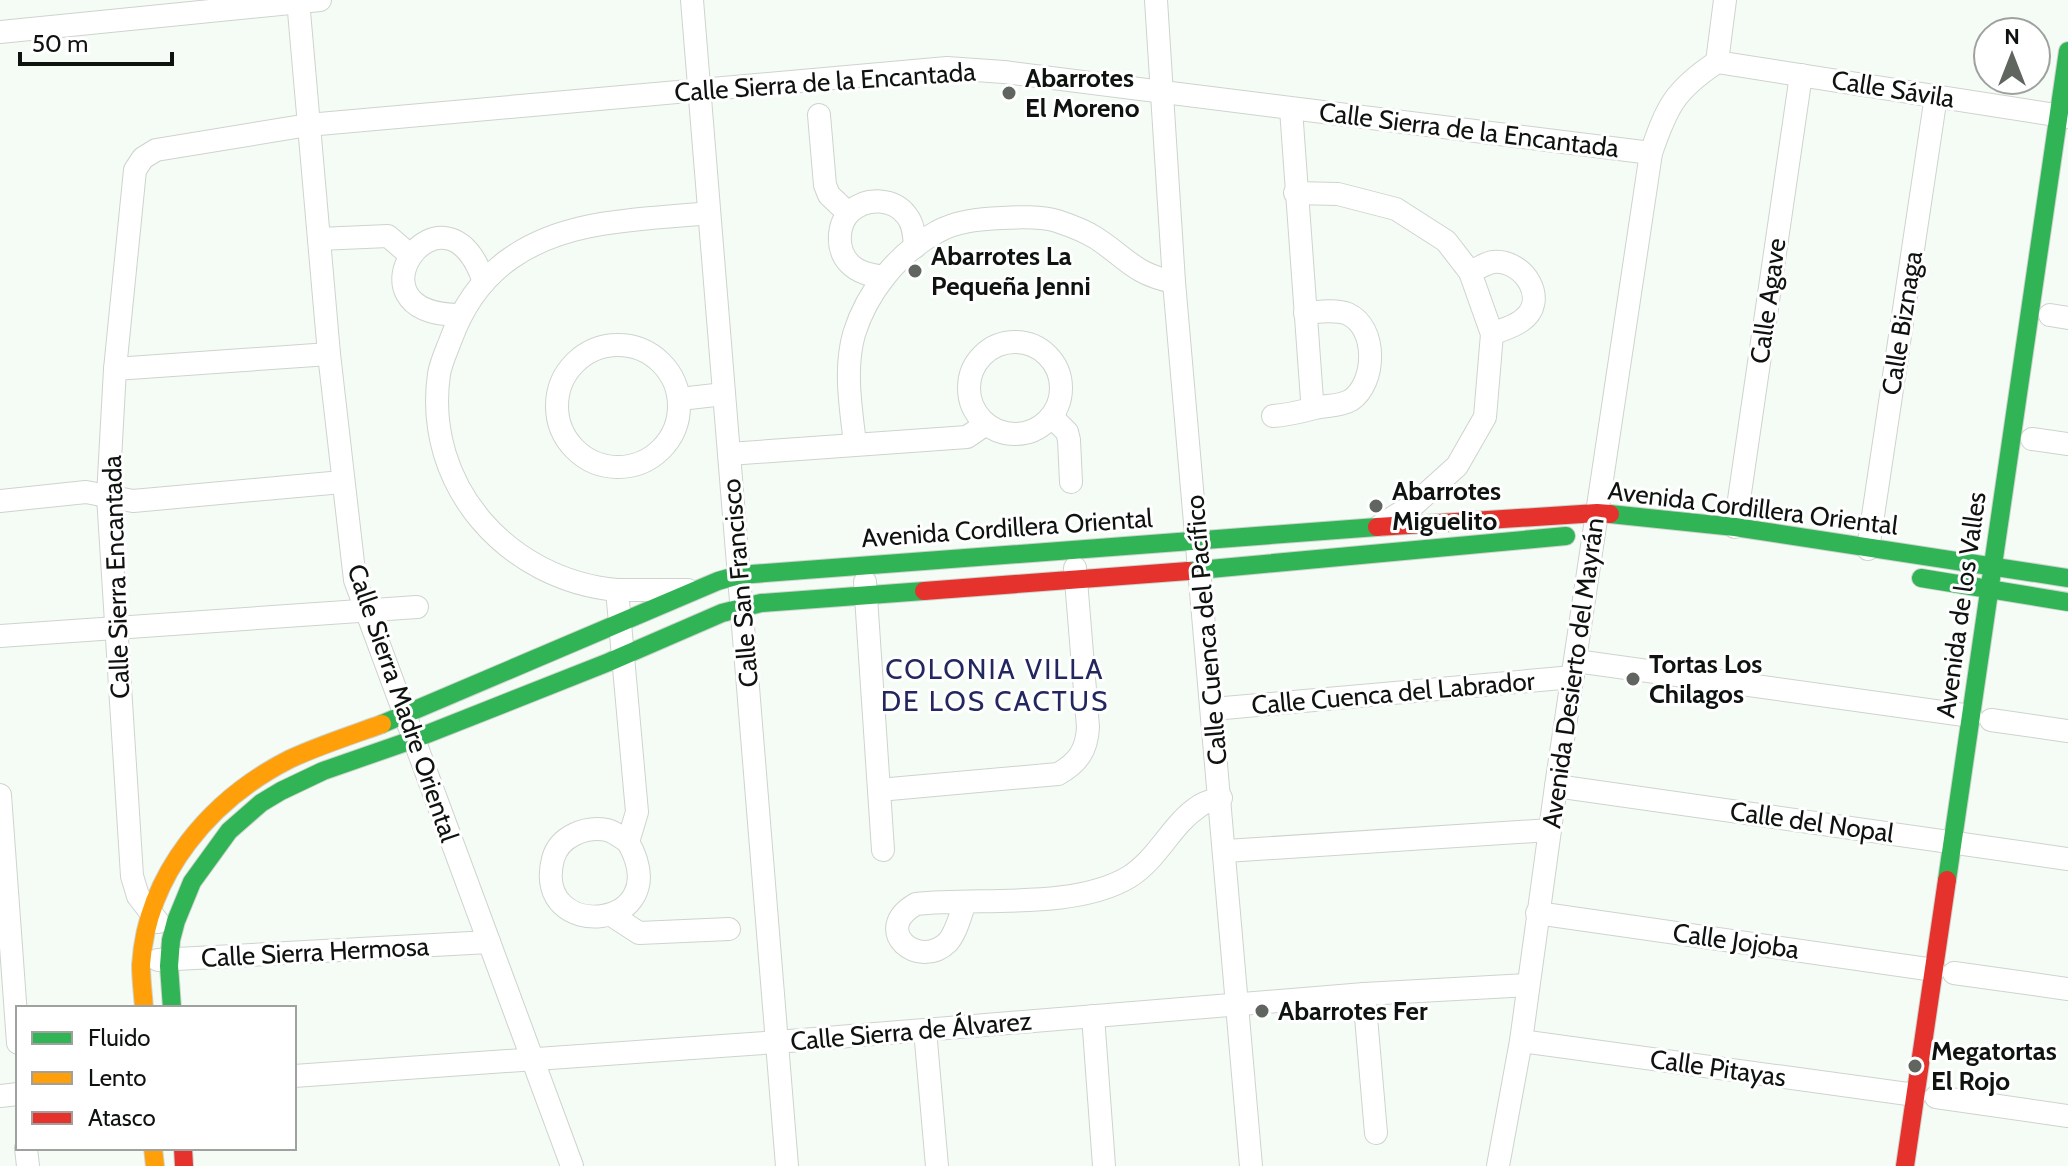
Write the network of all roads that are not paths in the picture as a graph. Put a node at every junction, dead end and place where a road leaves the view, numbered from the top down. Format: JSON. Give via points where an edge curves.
{"nodes":[{"id":1,"x":692,"y":0,"type":"edge"},
{"id":2,"x":1156,"y":0,"type":"edge"},
{"id":3,"x":1725,"y":0,"type":"edge"},
{"id":4,"x":305,"y":1,"type":"edge"},
{"id":5,"x":170,"y":8,"type":"edge"},
{"id":6,"x":0,"y":32,"type":"edge"},
{"id":7,"x":2068,"y":51,"type":"edge"},
{"id":8,"x":1717,"y":62,"type":"junction"},
{"id":9,"x":1801,"y":75,"type":"junction"},
{"id":10,"x":699,"y":90,"type":"junction"},
{"id":11,"x":1163,"y":93,"type":"junction"},
{"id":12,"x":1936,"y":96,"type":"junction"},
{"id":13,"x":1291,"y":109,"type":"junction"},
{"id":14,"x":819,"y":115,"type":"dead end"},
{"id":15,"x":2063,"y":116,"type":"edge"},
{"id":16,"x":308,"y":125,"type":"junction"},
{"id":17,"x":1651,"y":153,"type":"junction"},
{"id":18,"x":143,"y":158,"type":"joint"},
{"id":19,"x":1295,"y":193,"type":"junction"},
{"id":20,"x":709,"y":213,"type":"junction"},
{"id":21,"x":848,"y":213,"type":"junction"},
{"id":22,"x":319,"y":239,"type":"junction"},
{"id":23,"x":915,"y":247,"type":"junction"},
{"id":24,"x":410,"y":255,"type":"junction"},
{"id":25,"x":1470,"y":272,"type":"junction"},
{"id":26,"x":884,"y":277,"type":"junction"},
{"id":27,"x":484,"y":282,"type":"junction"},
{"id":28,"x":1174,"y":282,"type":"junction"},
{"id":29,"x":1305,"y":313,"type":"junction"},
{"id":30,"x":460,"y":315,"type":"junction"},
{"id":31,"x":1492,"y":334,"type":"junction"},
{"id":32,"x":329,"y":354,"type":"junction"},
{"id":33,"x":115,"y":369,"type":"junction"},
{"id":34,"x":724,"y":394,"type":"junction"},
{"id":35,"x":680,"y":399,"type":"junction"},
{"id":36,"x":1318,"y":407,"type":"junction"},
{"id":37,"x":1273,"y":416,"type":"dead end"},
{"id":38,"x":1052,"y":417,"type":"junction"},
{"id":39,"x":986,"y":424,"type":"junction"},
{"id":40,"x":2032,"y":438,"type":"dead end"},
{"id":41,"x":855,"y":444,"type":"junction"},
{"id":42,"x":2068,"y":444,"type":"edge"},
{"id":43,"x":729,"y":454,"type":"junction"},
{"id":44,"x":342,"y":482,"type":"junction"},
{"id":45,"x":1071,"y":482,"type":"dead end"},
{"id":46,"x":108,"y":496,"type":"junction"},
{"id":47,"x":0,"y":501,"type":"edge"},
{"id":48,"x":1600,"y":527,"type":"junction"},
{"id":49,"x":1735,"y":527,"type":"junction"},
{"id":50,"x":1376,"y":528,"type":"junction"},
{"id":51,"x":1631,"y":535,"type":"dead end"},
{"id":52,"x":1198,"y":539,"type":"junction"},
{"id":53,"x":1702,"y":542,"type":"dead end"},
{"id":54,"x":1074,"y":549,"type":"junction"},
{"id":55,"x":1868,"y":549,"type":"junction"},
{"id":56,"x":2014,"y":562,"type":"junction"},
{"id":57,"x":863,"y":565,"type":"junction"},
{"id":58,"x":1993,"y":567,"type":"junction"},
{"id":59,"x":1201,"y":570,"type":"junction"},
{"id":60,"x":739,"y":575,"type":"junction"},
{"id":61,"x":1902,"y":575,"type":"dead end"},
{"id":62,"x":2068,"y":578,"type":"edge"},
{"id":63,"x":1076,"y":580,"type":"junction"},
{"id":64,"x":617,"y":590,"type":"junction"},
{"id":65,"x":698,"y":590,"type":"junction"},
{"id":66,"x":1990,"y":590,"type":"junction"},
{"id":67,"x":866,"y":595,"type":"junction"},
{"id":68,"x":2008,"y":601,"type":"junction"},
{"id":69,"x":2068,"y":602,"type":"edge"},
{"id":70,"x":742,"y":606,"type":"junction"},
{"id":71,"x":417,"y":607,"type":"dead end"},
{"id":72,"x":365,"y":609,"type":"junction"},
{"id":73,"x":621,"y":624,"type":"junction"},
{"id":74,"x":115,"y":627,"type":"junction"},
{"id":75,"x":0,"y":636,"type":"edge"},
{"id":76,"x":623,"y":656,"type":"junction"},
{"id":77,"x":1574,"y":669,"type":"junction"},
{"id":78,"x":1213,"y":709,"type":"junction"},
{"id":79,"x":405,"y":716,"type":"junction"},
{"id":80,"x":1986,"y":719,"type":"junction"},
{"id":81,"x":2068,"y":731,"type":"edge"},
{"id":82,"x":413,"y":739,"type":"junction"},
{"id":83,"x":1556,"y":786,"type":"junction"},
{"id":84,"x":879,"y":790,"type":"junction"},
{"id":85,"x":0,"y":795,"type":"edge"},
{"id":86,"x":1221,"y":798,"type":"junction"},
{"id":87,"x":1550,"y":830,"type":"junction"},
{"id":88,"x":628,"y":842,"type":"junction"},
{"id":89,"x":1967,"y":844,"type":"junction"},
{"id":90,"x":883,"y":850,"type":"dead end"},
{"id":91,"x":1226,"y":851,"type":"junction"},
{"id":92,"x":2068,"y":859,"type":"edge"},
{"id":93,"x":965,"y":902,"type":"dead end"},
{"id":94,"x":1537,"y":913,"type":"junction"},
{"id":95,"x":151,"y":914,"type":"junction"},
{"id":96,"x":613,"y":916,"type":"junction"},
{"id":97,"x":729,"y":929,"type":"dead end"},
{"id":98,"x":489,"y":942,"type":"junction"},
{"id":99,"x":171,"y":949,"type":"junction"},
{"id":100,"x":141,"y":962,"type":"junction"},
{"id":101,"x":1949,"y":972,"type":"junction"},
{"id":102,"x":1528,"y":985,"type":"junction"},
{"id":103,"x":2068,"y":989,"type":"edge"},
{"id":104,"x":1364,"y":994,"type":"junction"},
{"id":105,"x":1239,"y":1004,"type":"junction"},
{"id":106,"x":144,"y":1006,"type":"edge"},
{"id":107,"x":172,"y":1006,"type":"edge"},
{"id":108,"x":16,"y":1015,"type":"edge"},
{"id":109,"x":1093,"y":1016,"type":"junction"},
{"id":110,"x":925,"y":1030,"type":"junction"},
{"id":111,"x":1521,"y":1041,"type":"junction"},
{"id":112,"x":777,"y":1042,"type":"junction"},
{"id":113,"x":532,"y":1059,"type":"junction"},
{"id":114,"x":296,"y":1076,"type":"edge"},
{"id":115,"x":1931,"y":1096,"type":"junction"},
{"id":116,"x":2068,"y":1116,"type":"edge"},
{"id":117,"x":1376,"y":1133,"type":"dead end"},
{"id":118,"x":1498,"y":1164,"type":"edge"},
{"id":119,"x":572,"y":1166,"type":"edge"},
{"id":120,"x":787,"y":1166,"type":"edge"},
{"id":121,"x":937,"y":1166,"type":"edge"},
{"id":122,"x":1104,"y":1166,"type":"edge"},
{"id":123,"x":1251,"y":1166,"type":"edge"},
{"id":124,"x":1522,"y":1166,"type":"edge"},
{"id":125,"x":1905,"y":1166,"type":"edge"}],
"edges":[{"from":1,"to":10,"type":"street","name":"Calle San Francisco"},
{"from":2,"to":11,"type":"street","name":"Calle Cuenca del Pacífico"},
{"from":3,"to":8,"type":"street"},
{"from":4,"to":5,"type":"street"},
{"from":4,"to":16,"type":"street","name":"Calle Sierra Madre Oriental"},
{"from":5,"to":6,"type":"street"},
{"from":7,"to":15,"type":"street","name":"Avenida de los Valles"},
{"from":8,"to":9,"type":"street","name":"Calle Sávila"},
{"from":8,"to":17,"type":"street","name":"Avenida Desierto del Mayrán","via":[[1679,91]]},
{"from":9,"to":12,"type":"street","name":"Calle Sávila"},
{"from":9,"to":49,"type":"street","name":"Calle Agave"},
{"from":10,"to":11,"type":"street","name":"Calle Sierra de la Encantada","via":[[947,68]]},
{"from":10,"to":16,"type":"street","name":"Calle Sierra de la Encantada"},
{"from":10,"to":20,"type":"street","name":"Calle San Francisco"},
{"from":11,"to":13,"type":"street","name":"Calle Sierra de la Encantada"},
{"from":11,"to":28,"type":"street","name":"Calle Cuenca del Pacífico"},
{"from":12,"to":15,"type":"street","name":"Calle Sávila"},
{"from":12,"to":55,"type":"street","name":"Calle Biznaga"},
{"from":13,"to":17,"type":"street","name":"Calle Sierra de la Encantada"},
{"from":13,"to":19,"type":"street"},
{"from":14,"to":21,"type":"street","via":[[825,185]]},
{"from":15,"to":58,"type":"street","name":"Avenida de los Valles"},
{"from":16,"to":18,"type":"street","name":"Calle Sierra de la Encantada","via":[[156,150]]},
{"from":16,"to":22,"type":"street","name":"Calle Sierra Madre Oriental"},
{"from":17,"to":48,"type":"street","name":"Avenida Desierto del Mayrán"},
{"from":18,"to":33,"type":"street","name":"Calle Sierra Encantada","via":[[135,170]]},
{"from":19,"to":25,"type":"street","via":[[1338,194],[1396,209],[1446,241]]},
{"from":19,"to":29,"type":"street"},
{"from":20,"to":27,"type":"street","via":[[582,227],[541,240]]},
{"from":20,"to":34,"type":"street","name":"Calle San Francisco"},
{"from":21,"to":23,"type":"street","via":[[878,200],[894,204],[914,229]]},
{"from":21,"to":26,"type":"street","via":[[840,229],[840,248],[864,273]]},
{"from":22,"to":24,"type":"street","via":[[388,236]]},
{"from":22,"to":32,"type":"street","name":"Calle Sierra Madre Oriental"},
{"from":23,"to":26,"type":"street"},
{"from":23,"to":28,"type":"street","via":[[939,230],[974,219],[1054,220],[1094,236],[1132,268]]},
{"from":24,"to":27,"type":"street","via":[[437,238],[453,239],[468,248]]},
{"from":24,"to":30,"type":"street","via":[[404,279],[412,301],[426,311]]},
{"from":25,"to":31,"type":"street"},
{"from":25,"to":31,"type":"street","via":[[1492,262],[1510,264],[1524,272],[1534,294],[1532,309],[1522,321]]},
{"from":26,"to":41,"type":"street","via":[[854,336],[848,384]]},
{"from":27,"to":30,"type":"street"},
{"from":28,"to":52,"type":"street","name":"Calle Cuenca del Pacífico"},
{"from":29,"to":36,"type":"street","via":[[1312,400]]},
{"from":29,"to":36,"type":"street","via":[[1348,314],[1369,338],[1364,385],[1351,399]]},
{"from":30,"to":64,"type":"street","via":[[440,370],[437,407],[444,453],[458,487],[485,525],[519,557],[557,577]]},
{"from":31,"to":50,"type":"street","via":[[1485,417],[1457,466],[1416,503]]},
{"from":32,"to":33,"type":"street"},
{"from":32,"to":44,"type":"street","name":"Calle Sierra Madre Oriental"},
{"from":33,"to":46,"type":"street","name":"Calle Sierra Encantada"},
{"from":34,"to":35,"type":"street"},
{"from":34,"to":43,"type":"street","name":"Calle San Francisco"},
{"from":35,"to":35,"type":"street","via":[[672,376],[656,357],[635,346],[610,344],[587,352],[569,367],[557,389],[556,413],[563,436],[579,454],[601,466],[625,467],[648,460],[667,444],[678,423]]},
{"from":36,"to":37,"type":"street"},
{"from":38,"to":39,"type":"street","via":[[1020,434]]},
{"from":38,"to":39,"type":"street","via":[[1062,383],[1056,366],[1028,343],[1010,342],[993,347],[971,375],[974,410]]},
{"from":38,"to":45,"type":"street","via":[[1067,432]]},
{"from":39,"to":41,"type":"street","via":[[967,437]]},
{"from":40,"to":42,"type":"street"},
{"from":41,"to":43,"type":"street"},
{"from":43,"to":60,"type":"street","name":"Calle San Francisco"},
{"from":44,"to":46,"type":"street","via":[[133,501]]},
{"from":44,"to":72,"type":"street","name":"Calle Sierra Madre Oriental","via":[[355,580]]},
{"from":46,"to":47,"type":"street","via":[[86,492]]},
{"from":46,"to":74,"type":"street","name":"Calle Sierra Encantada"},
{"from":48,"to":49,"type":"street","name":"Avenida Cordillera Oriental"},
{"from":48,"to":50,"type":"street","name":"Avenida Cordillera Oriental"},
{"from":48,"to":59,"type":"street","name":"Avenida Cordillera Oriental"},
{"from":48,"to":77,"type":"street","name":"Avenida Desierto del Mayrán"},
{"from":49,"to":55,"type":"street","name":"Avenida Cordillera Oriental"},
{"from":50,"to":52,"type":"street","name":"Avenida Cordillera Oriental"},
{"from":51,"to":53,"type":"street","name":"Avenida Cordillera Oriental"},
{"from":52,"to":54,"type":"street","name":"Avenida Cordillera Oriental"},
{"from":52,"to":59,"type":"street","name":"Calle Cuenca del Pacífico"},
{"from":54,"to":57,"type":"street","name":"Avenida Cordillera Oriental"},
{"from":54,"to":63,"type":"street"},
{"from":55,"to":58,"type":"street","name":"Avenida Cordillera Oriental"},
{"from":56,"to":58,"type":"street","name":"Avenida Cordillera Oriental"},
{"from":56,"to":62,"type":"street","name":"Avenida Cordillera Oriental"},
{"from":56,"to":68,"type":"street","name":"Avenida de los Valles"},
{"from":57,"to":60,"type":"street","name":"Avenida Cordillera Oriental"},
{"from":57,"to":67,"type":"street"},
{"from":58,"to":66,"type":"street","name":"Avenida de los Valles"},
{"from":59,"to":63,"type":"street","name":"Avenida Cordillera Oriental"},
{"from":59,"to":78,"type":"street","name":"Calle Cuenca del Pacífico"},
{"from":60,"to":65,"type":"street","name":"Avenida Cordillera Oriental"},
{"from":60,"to":70,"type":"street","name":"Calle San Francisco"},
{"from":61,"to":66,"type":"street","name":"Avenida Cordillera Oriental"},
{"from":63,"to":67,"type":"street","name":"Avenida Cordillera Oriental"},
{"from":63,"to":84,"type":"street","via":[[1088,727],[1087,741],[1071,767],[1058,774]]},
{"from":64,"to":65,"type":"street"},
{"from":64,"to":73,"type":"street"},
{"from":65,"to":73,"type":"street","name":"Avenida Cordillera Oriental"},
{"from":66,"to":68,"type":"street","name":"Avenida Cordillera Oriental"},
{"from":66,"to":80,"type":"street","name":"Avenida de los Valles"},
{"from":67,"to":70,"type":"street","name":"Avenida Cordillera Oriental"},
{"from":67,"to":84,"type":"street"},
{"from":68,"to":69,"type":"street","name":"Avenida Cordillera Oriental"},
{"from":70,"to":76,"type":"street","name":"Avenida Cordillera Oriental"},
{"from":70,"to":112,"type":"street","name":"Calle San Francisco"},
{"from":71,"to":72,"type":"street"},
{"from":72,"to":74,"type":"street"},
{"from":72,"to":79,"type":"street","name":"Calle Sierra Madre Oriental"},
{"from":73,"to":76,"type":"street"},
{"from":73,"to":79,"type":"street","name":"Avenida Cordillera Oriental"},
{"from":74,"to":75,"type":"street"},
{"from":74,"to":95,"type":"street","name":"Calle Sierra Encantada","via":[[132,876]]},
{"from":76,"to":82,"type":"street","name":"Avenida Cordillera Oriental"},
{"from":76,"to":88,"type":"street","via":[[637,812]]},
{"from":77,"to":78,"type":"street","name":"Calle Cuenca del Labrador"},
{"from":77,"to":80,"type":"street","name":"Calle Cuenca del Labrador"},
{"from":77,"to":83,"type":"street","name":"Avenida Desierto del Mayrán"},
{"from":78,"to":86,"type":"street","name":"Calle Cuenca del Pacífico"},
{"from":79,"to":82,"type":"street","name":"Calle Sierra Madre Oriental"},
{"from":79,"to":95,"type":"street","name":"Avenida Cordillera Oriental","via":[[293,758],[248,782],[187,841]]},
{"from":80,"to":81,"type":"street","name":"Calle Cuenca del Labrador"},
{"from":80,"to":89,"type":"street","name":"Avenida de los Valles"},
{"from":82,"to":98,"type":"street","name":"Calle Sierra Madre Oriental"},
{"from":82,"to":99,"type":"street","name":"Avenida Cordillera Oriental","via":[[310,776],[241,819],[189,887]]},
{"from":83,"to":87,"type":"street","name":"Avenida Desierto del Mayrán"},
{"from":83,"to":89,"type":"street","name":"Calle del Nopal"},
{"from":84,"to":90,"type":"street"},
{"from":85,"to":108,"type":"street"},
{"from":86,"to":91,"type":"street","name":"Calle Cuenca del Pacífico"},
{"from":86,"to":93,"type":"street","via":[[1187,816],[1151,860],[1129,877],[1101,889]]},
{"from":87,"to":91,"type":"street"},
{"from":87,"to":94,"type":"street","name":"Avenida Desierto del Mayrán"},
{"from":88,"to":96,"type":"street","via":[[639,861],[640,883],[630,903]]},
{"from":88,"to":96,"type":"street","via":[[610,831],[588,829],[568,837],[554,854],[549,875],[555,896],[570,912],[591,919]]},
{"from":89,"to":92,"type":"street","name":"Calle del Nopal"},
{"from":89,"to":101,"type":"street","name":"Avenida de los Valles"},
{"from":91,"to":105,"type":"street","name":"Calle Cuenca del Pacífico"},
{"from":94,"to":101,"type":"street","name":"Calle Jojoba"},
{"from":94,"to":102,"type":"street","name":"Avenida Desierto del Mayrán"},
{"from":95,"to":99,"type":"street","name":"Calle Sierra Encantada"},
{"from":95,"to":100,"type":"street","name":"Avenida Cordillera Oriental"},
{"from":96,"to":97,"type":"street","via":[[639,933]]},
{"from":98,"to":99,"type":"street","name":"Calle Sierra Hermosa"},
{"from":98,"to":113,"type":"street","name":"Calle Sierra Madre Oriental"},
{"from":99,"to":100,"type":"street","name":"Calle Sierra Hermosa"},
{"from":99,"to":107,"type":"street","name":"Avenida Cordillera Oriental"},
{"from":100,"to":106,"type":"street","name":"Avenida Cordillera Oriental"},
{"from":101,"to":103,"type":"street","name":"Calle Jojoba"},
{"from":101,"to":115,"type":"street","name":"Avenida de los Valles"},
{"from":102,"to":104,"type":"street","name":"Calle Sierra de Álvarez"},
{"from":102,"to":111,"type":"street","name":"Avenida Desierto del Mayrán"},
{"from":104,"to":105,"type":"street","name":"Calle Sierra de Álvarez"},
{"from":104,"to":117,"type":"street"},
{"from":105,"to":109,"type":"street","name":"Calle Sierra de Álvarez"},
{"from":105,"to":123,"type":"street","name":"Calle Cuenca del Pacífico"},
{"from":109,"to":110,"type":"street","name":"Calle Sierra de Álvarez"},
{"from":109,"to":122,"type":"street"},
{"from":110,"to":112,"type":"street","name":"Calle Sierra de Álvarez"},
{"from":110,"to":121,"type":"street"},
{"from":111,"to":115,"type":"street","name":"Calle Pitayas"},
{"from":111,"to":118,"type":"street","name":"Avenida Desierto del Mayrán"},
{"from":112,"to":113,"type":"street","name":"Calle Sierra de Álvarez"},
{"from":112,"to":120,"type":"street","name":"Calle San Francisco"},
{"from":113,"to":114,"type":"street","name":"Calle Sierra de Álvarez"},
{"from":113,"to":119,"type":"street","name":"Calle Sierra Madre Oriental"},
{"from":115,"to":116,"type":"street","name":"Calle Pitayas"},
{"from":115,"to":125,"type":"street","name":"Avenida de los Valles"},
{"from":118,"to":124,"type":"street"}]}
